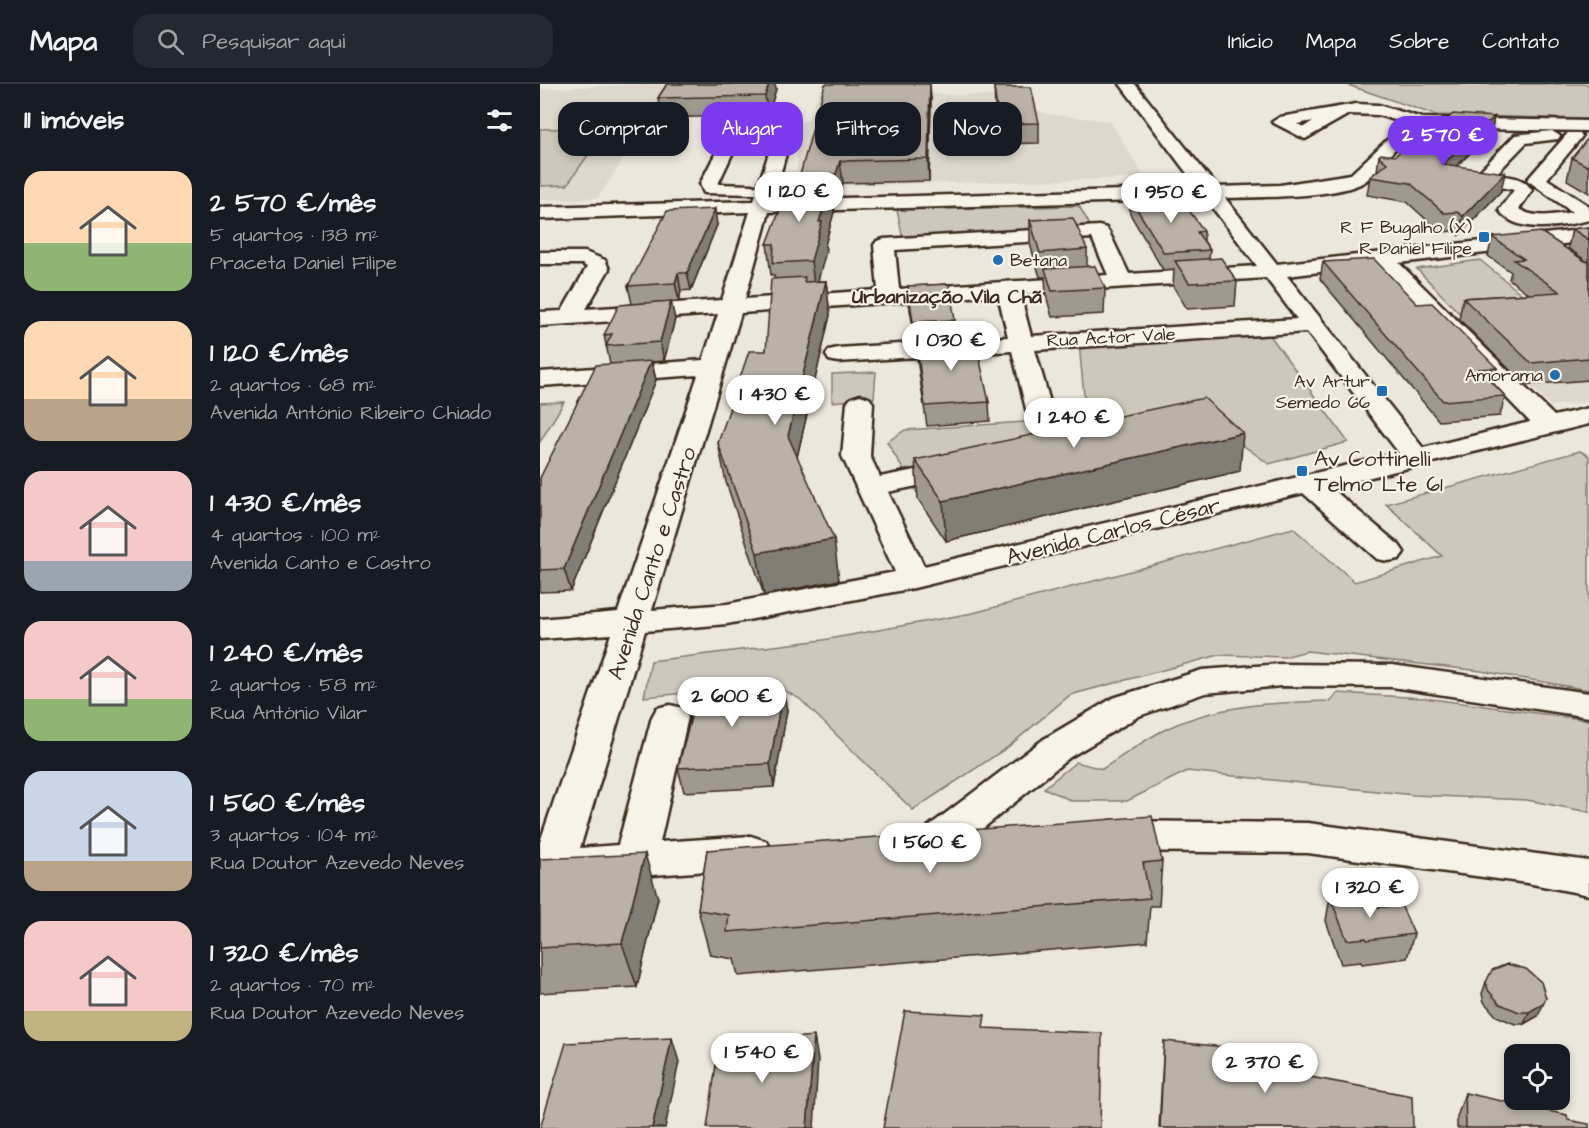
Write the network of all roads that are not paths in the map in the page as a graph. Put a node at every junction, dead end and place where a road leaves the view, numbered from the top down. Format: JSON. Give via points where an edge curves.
{"nodes":[{"id":1,"x":1127,"y":84,"type":"edge"},
{"id":2,"x":1338,"y":112,"type":"dead end"},
{"id":3,"x":1420,"y":123,"type":"junction"},
{"id":4,"x":1576,"y":134,"type":"edge"},
{"id":5,"x":1536,"y":180,"type":"junction"},
{"id":6,"x":1517,"y":183,"type":"junction"},
{"id":7,"x":1212,"y":194,"type":"junction"},
{"id":8,"x":764,"y":198,"type":"junction"},
{"id":9,"x":540,"y":213,"type":"edge"},
{"id":10,"x":1589,"y":235,"type":"edge"},
{"id":11,"x":1538,"y":240,"type":"junction"},
{"id":12,"x":1563,"y":257,"type":"edge"},
{"id":13,"x":540,"y":258,"type":"edge"},
{"id":14,"x":1383,"y":258,"type":"junction"},
{"id":15,"x":1271,"y":271,"type":"junction"},
{"id":16,"x":1121,"y":280,"type":"junction"},
{"id":17,"x":1007,"y":288,"type":"junction"},
{"id":18,"x":889,"y":296,"type":"junction"},
{"id":19,"x":731,"y":306,"type":"junction"},
{"id":20,"x":570,"y":317,"type":"junction"},
{"id":21,"x":540,"y":319,"type":"edge"},
{"id":22,"x":1313,"y":325,"type":"junction"},
{"id":23,"x":1019,"y":343,"type":"junction"},
{"id":24,"x":838,"y":355,"type":"dead end"},
{"id":25,"x":712,"y":367,"type":"junction"},
{"id":26,"x":540,"y":379,"type":"edge"},
{"id":27,"x":860,"y":403,"type":"dead end"},
{"id":28,"x":1039,"y":409,"type":"dead end"},
{"id":29,"x":1587,"y":418,"type":"edge"},
{"id":30,"x":1548,"y":425,"type":"junction"},
{"id":31,"x":1416,"y":457,"type":"junction"},
{"id":32,"x":989,"y":464,"type":"edge"},
{"id":33,"x":1309,"y":483,"type":"junction"},
{"id":34,"x":871,"y":487,"type":"junction"},
{"id":35,"x":1388,"y":552,"type":"dead end"},
{"id":36,"x":914,"y":578,"type":"junction"},
{"id":37,"x":632,"y":623,"type":"junction"},
{"id":38,"x":540,"y":629,"type":"edge"},
{"id":39,"x":1589,"y":705,"type":"edge"},
{"id":40,"x":670,"y":717,"type":"dead end"},
{"id":41,"x":1071,"y":835,"type":"edge"},
{"id":42,"x":1001,"y":836,"type":"edge"},
{"id":43,"x":789,"y":849,"type":"edge"},
{"id":44,"x":635,"y":861,"type":"junction"},
{"id":45,"x":547,"y":867,"type":"edge"},
{"id":46,"x":1589,"y":878,"type":"edge"}],
"edges":[{"from":1,"to":7,"type":"street"},
{"from":2,"to":3,"type":"street","via":[[1379,111]]},
{"from":3,"to":4,"type":"street"},
{"from":3,"to":7,"type":"street","via":[[1411,126],[1357,178],[1312,188]]},
{"from":4,"to":5,"type":"street"},
{"from":4,"to":6,"type":"street","via":[[1519,139],[1485,176]]},
{"from":5,"to":6,"type":"street"},
{"from":5,"to":6,"type":"street","via":[[1585,215],[1521,218],[1509,210],[1524,192]]},
{"from":7,"to":8,"type":"street"},
{"from":7,"to":15,"type":"street"},
{"from":8,"to":8,"type":"street","name":"Avenida Canto e Castro","via":[[785,129],[773,125],[736,128],[710,189]]},
{"from":8,"to":9,"type":"street"},
{"from":8,"to":19,"type":"street","name":"Avenida Canto e Castro"},
{"from":10,"to":11,"type":"street"},
{"from":11,"to":12,"type":"street"},
{"from":11,"to":14,"type":"street"},
{"from":13,"to":20,"type":"street","via":[[585,258],[598,264]]},
{"from":14,"to":15,"type":"street"},
{"from":14,"to":30,"type":"street"},
{"from":15,"to":16,"type":"street"},
{"from":15,"to":22,"type":"street"},
{"from":16,"to":17,"type":"street"},
{"from":16,"to":18,"type":"street","via":[[1099,232],[884,245]]},
{"from":17,"to":18,"type":"street"},
{"from":17,"to":23,"type":"street"},
{"from":18,"to":19,"type":"street"},
{"from":19,"to":20,"type":"street"},
{"from":19,"to":25,"type":"street","name":"Avenida Canto e Castro"},
{"from":20,"to":21,"type":"street"},
{"from":22,"to":23,"type":"street","name":"Rua Actor Vale"},
{"from":22,"to":31,"type":"street"},
{"from":23,"to":24,"type":"street","name":"Rua Actor Vale"},
{"from":23,"to":28,"type":"street"},
{"from":25,"to":26,"type":"street"},
{"from":25,"to":37,"type":"street","name":"Avenida Canto e Castro"},
{"from":27,"to":34,"type":"street","via":[[856,456]]},
{"from":29,"to":30,"type":"street","name":"Avenida Carlos César"},
{"from":30,"to":31,"type":"street","name":"Avenida Carlos César"},
{"from":31,"to":33,"type":"street","name":"Avenida Carlos César"},
{"from":32,"to":34,"type":"street"},
{"from":33,"to":35,"type":"street"},
{"from":33,"to":36,"type":"street","name":"Avenida Carlos César"},
{"from":34,"to":36,"type":"street"},
{"from":36,"to":37,"type":"street","name":"Avenida Carlos César","via":[[728,614]]},
{"from":37,"to":38,"type":"street","name":"Avenida Carlos César"},
{"from":37,"to":45,"type":"street","name":"Avenida Canto e Castro"},
{"from":39,"to":42,"type":"street","via":[[1392,676],[1281,675],[1202,682],[1116,712],[926,838]]},
{"from":40,"to":44,"type":"street"},
{"from":41,"to":46,"type":"street","via":[[1308,838]]},
{"from":43,"to":44,"type":"street"},
{"from":44,"to":45,"type":"street"}]}
